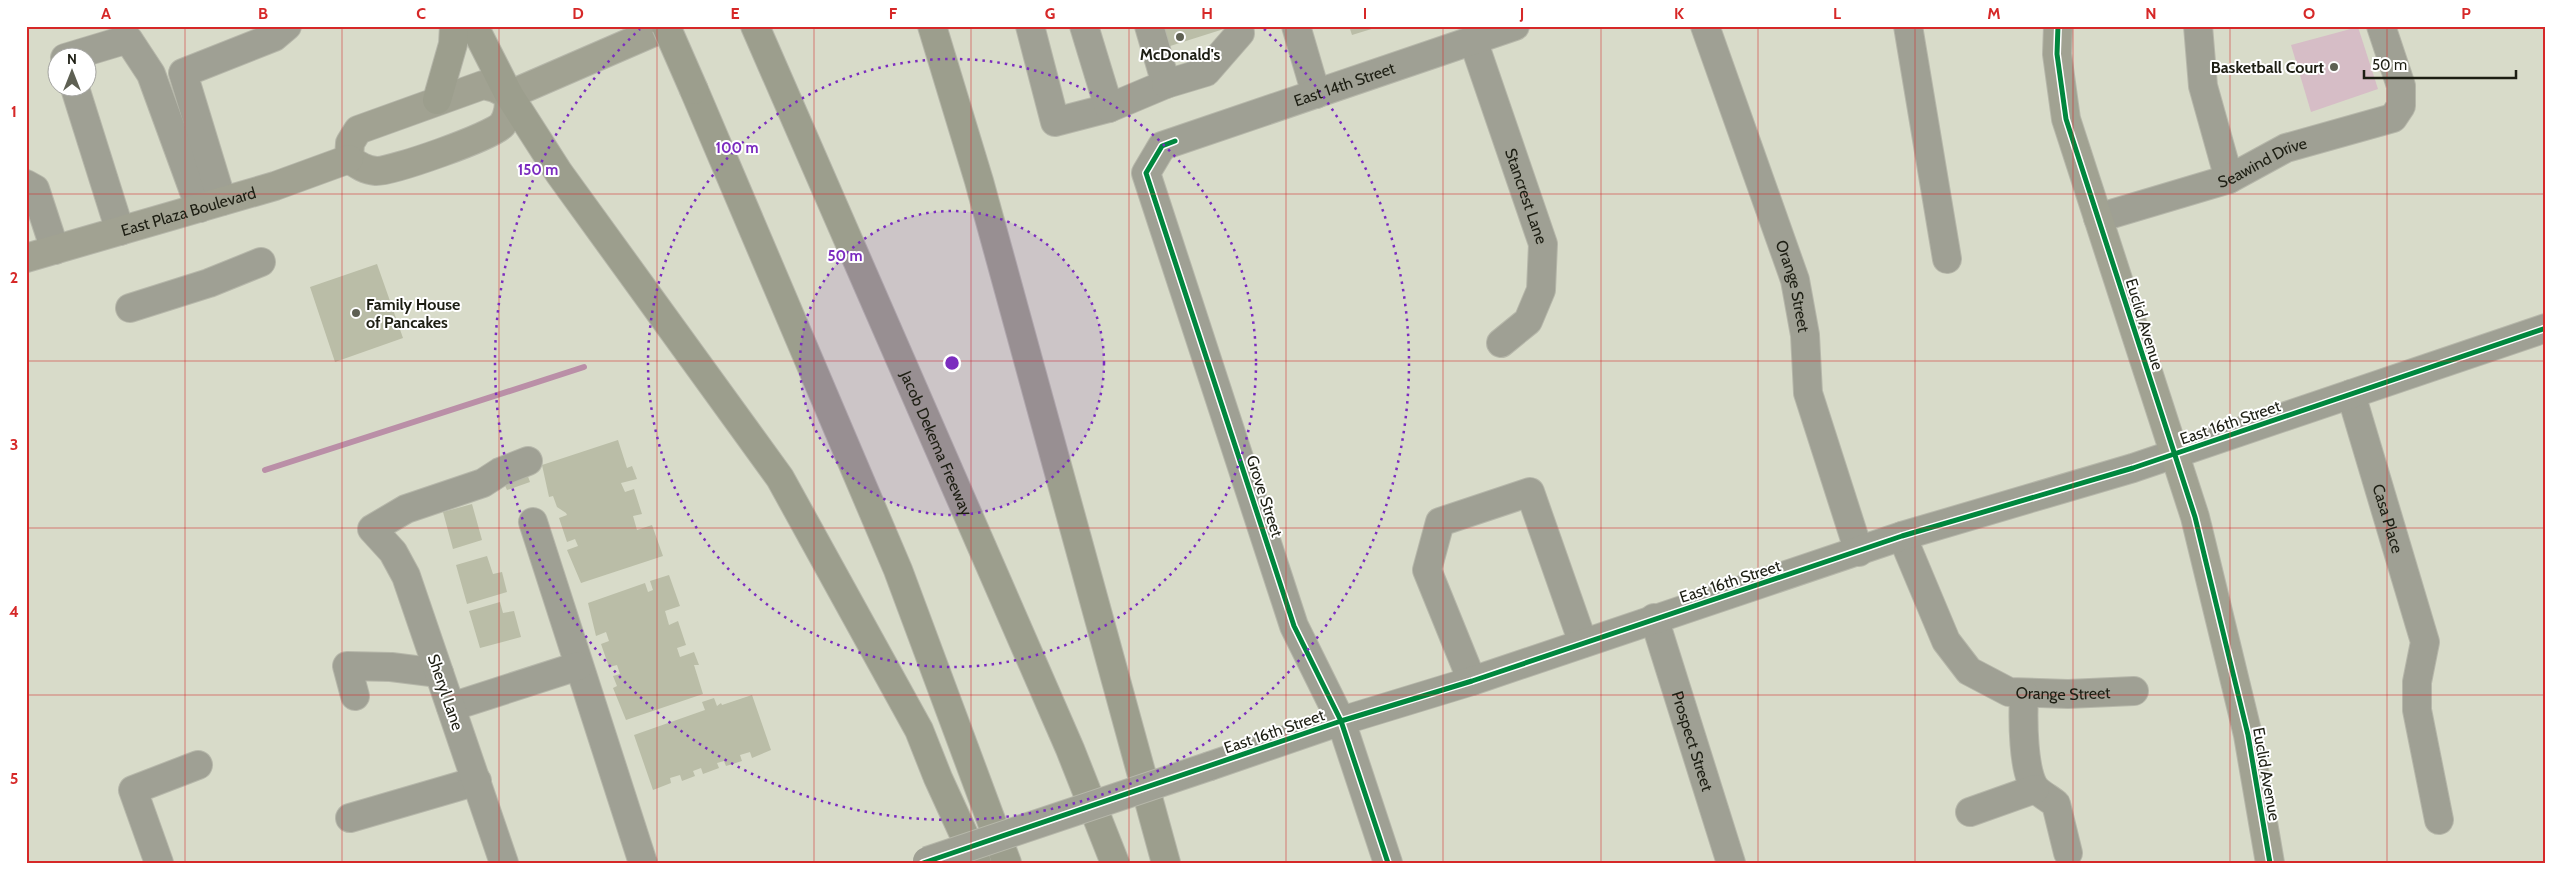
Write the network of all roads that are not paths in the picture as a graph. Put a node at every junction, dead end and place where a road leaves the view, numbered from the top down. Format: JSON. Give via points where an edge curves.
{"nodes":[{"id":1,"x":287,"y":26,"type":"edge"},
{"id":2,"x":454,"y":26,"type":"edge"},
{"id":3,"x":474,"y":26,"type":"edge"},
{"id":4,"x":667,"y":26,"type":"edge"},
{"id":5,"x":755,"y":26,"type":"edge"},
{"id":6,"x":932,"y":26,"type":"edge"},
{"id":7,"x":1030,"y":26,"type":"edge"},
{"id":8,"x":1084,"y":26,"type":"edge"},
{"id":9,"x":1149,"y":26,"type":"edge"},
{"id":10,"x":1239,"y":26,"type":"edge"},
{"id":11,"x":1296,"y":26,"type":"edge"},
{"id":12,"x":1515,"y":26,"type":"edge"},
{"id":13,"x":1705,"y":26,"type":"edge"},
{"id":14,"x":1908,"y":26,"type":"edge"},
{"id":15,"x":2058,"y":26,"type":"edge"},
{"id":16,"x":2198,"y":26,"type":"edge"},
{"id":17,"x":2381,"y":26,"type":"edge"},
{"id":18,"x":1473,"y":40,"type":"junction"},
{"id":19,"x":98,"y":48,"type":"edge"},
{"id":20,"x":1166,"y":84,"type":"junction"},
{"id":21,"x":1316,"y":94,"type":"junction"},
{"id":22,"x":509,"y":95,"type":"junction"},
{"id":23,"x":78,"y":98,"type":"edge"},
{"id":24,"x":437,"y":100,"type":"junction"},
{"id":25,"x":1109,"y":108,"type":"junction"},
{"id":26,"x":1174,"y":141,"type":"joint"},
{"id":27,"x":349,"y":159,"type":"junction"},
{"id":28,"x":2229,"y":179,"type":"junction"},
{"id":29,"x":26,"y":184,"type":"edge"},
{"id":30,"x":211,"y":205,"type":"junction"},
{"id":31,"x":2098,"y":218,"type":"junction"},
{"id":32,"x":120,"y":231,"type":"junction"},
{"id":33,"x":55,"y":250,"type":"junction"},
{"id":34,"x":26,"y":258,"type":"edge"},
{"id":35,"x":1947,"y":259,"type":"dead end"},
{"id":36,"x":261,"y":262,"type":"dead end"},
{"id":37,"x":130,"y":308,"type":"dead end"},
{"id":38,"x":2546,"y":328,"type":"edge"},
{"id":39,"x":1501,"y":343,"type":"dead end"},
{"id":40,"x":2351,"y":394,"type":"junction"},
{"id":41,"x":2173,"y":455,"type":"junction"},
{"id":42,"x":528,"y":461,"type":"dead end"},
{"id":43,"x":533,"y":522,"type":"dead end"},
{"id":44,"x":1902,"y":536,"type":"junction"},
{"id":45,"x":1859,"y":552,"type":"junction"},
{"id":46,"x":1654,"y":618,"type":"junction"},
{"id":47,"x":1584,"y":643,"type":"junction"},
{"id":48,"x":578,"y":666,"type":"junction"},
{"id":49,"x":439,"y":673,"type":"junction"},
{"id":50,"x":1472,"y":681,"type":"junction"},
{"id":51,"x":2134,"y":691,"type":"dead end"},
{"id":52,"x":2024,"y":694,"type":"junction"},
{"id":53,"x":355,"y":696,"type":"dead end"},
{"id":54,"x":451,"y":706,"type":"junction"},
{"id":55,"x":1341,"y":721,"type":"junction"},
{"id":56,"x":198,"y":765,"type":"dead end"},
{"id":57,"x":477,"y":782,"type":"junction"},
{"id":58,"x":2035,"y":789,"type":"junction"},
{"id":59,"x":1970,"y":812,"type":"dead end"},
{"id":60,"x":350,"y":818,"type":"dead end"},
{"id":61,"x":2439,"y":820,"type":"dead end"},
{"id":62,"x":2068,"y":853,"type":"dead end"},
{"id":63,"x":925,"y":862,"type":"edge"},
{"id":64,"x":159,"y":863,"type":"edge"},
{"id":65,"x":504,"y":863,"type":"edge"},
{"id":66,"x":644,"y":863,"type":"edge"},
{"id":67,"x":977,"y":863,"type":"edge"},
{"id":68,"x":1007,"y":863,"type":"edge"},
{"id":69,"x":1115,"y":863,"type":"edge"},
{"id":70,"x":1166,"y":863,"type":"edge"},
{"id":71,"x":1388,"y":863,"type":"edge"},
{"id":72,"x":1731,"y":863,"type":"edge"},
{"id":73,"x":2270,"y":863,"type":"edge"}],
"edges":[{"from":1,"to":30,"type":"street","via":[[274,37],[183,73]]},
{"from":2,"to":24,"type":"highway","via":[[453,44]]},
{"from":3,"to":22,"type":"highway"},
{"from":4,"to":22,"type":"main road"},
{"from":4,"to":68,"type":"highway","bridge":true,"via":[[898,570]]},
{"from":5,"to":69,"type":"highway","name":"Jacob Dekema Freeway","via":[[1070,749]]},
{"from":6,"to":70,"type":"highway","via":[[979,181]]},
{"from":7,"to":25,"type":"street","via":[[1055,122]]},
{"from":8,"to":25,"type":"street"},
{"from":9,"to":20,"type":"street"},
{"from":10,"to":20,"type":"street","via":[[1240,33],[1206,72]]},
{"from":11,"to":21,"type":"street"},
{"from":12,"to":18,"type":"street","name":"East 14th Street"},
{"from":13,"to":45,"type":"street","name":"Orange Street","via":[[1794,280],[1805,335],[1808,393]]},
{"from":14,"to":35,"type":"street"},
{"from":15,"to":31,"type":"main road","name":"Euclid Avenue","via":[[2057,54],[2066,119]]},
{"from":16,"to":28,"type":"street","via":[[2203,86]]},
{"from":17,"to":28,"type":"street","name":"Seawind Drive","via":[[2401,86],[2401,106],[2393,118],[2286,148]]},
{"from":18,"to":21,"type":"street","name":"East 14th Street"},
{"from":18,"to":39,"type":"street","name":"Stancrest Lane","via":[[1543,244],[1541,290],[1528,321]]},
{"from":19,"to":30,"type":"street","via":[[128,39],[151,74]]},
{"from":20,"to":25,"type":"street"},
{"from":21,"to":26,"type":"street","name":"East 14th Street"},
{"from":22,"to":24,"type":"main road","via":[[482,85]]},
{"from":22,"to":27,"type":"main road","via":[[509,110],[501,126],[462,146],[378,171],[361,168]]},
{"from":22,"to":67,"type":"highway","via":[[559,173],[780,478],[919,730]]},
{"from":23,"to":32,"type":"street"},
{"from":24,"to":27,"type":"main road","via":[[358,130],[350,143]]},
{"from":26,"to":55,"type":"street","name":"Grove Street","via":[[1162,146],[1146,173],[1294,626]]},
{"from":27,"to":30,"type":"main road","name":"East Plaza Boulevard"},
{"from":28,"to":31,"type":"street","name":"Seawind Drive"},
{"from":29,"to":33,"type":"street","via":[[35,188]]},
{"from":30,"to":32,"type":"main road","name":"East Plaza Boulevard"},
{"from":31,"to":41,"type":"main road","name":"Euclid Avenue"},
{"from":32,"to":33,"type":"main road","name":"East Plaza Boulevard"},
{"from":33,"to":34,"type":"main road","name":"East Plaza Boulevard"},
{"from":36,"to":37,"type":"street","via":[[209,283]]},
{"from":38,"to":40,"type":"street","name":"East 16th Street"},
{"from":40,"to":41,"type":"street","name":"East 16th Street"},
{"from":40,"to":61,"type":"street","name":"Casa Place","via":[[2425,642],[2417,682],[2417,710]]},
{"from":41,"to":44,"type":"street","name":"East 16th Street"},
{"from":41,"to":73,"type":"main road","name":"Euclid Avenue","via":[[2195,517],[2228,647],[2248,735]]},
{"from":42,"to":49,"type":"street","name":"Sheryl Lane","via":[[483,483],[406,509],[372,529],[393,552],[406,576]]},
{"from":43,"to":48,"type":"street"},
{"from":44,"to":45,"type":"street","name":"East 16th Street"},
{"from":44,"to":52,"type":"street","name":"Orange Street","via":[[1946,641],[1969,671],[2009,692]]},
{"from":45,"to":46,"type":"street","name":"East 16th Street"},
{"from":46,"to":47,"type":"street","name":"East 16th Street"},
{"from":46,"to":72,"type":"street","name":"Prospect Street"},
{"from":47,"to":50,"type":"street","name":"East 16th Street"},
{"from":47,"to":50,"type":"street","via":[[1530,492],[1440,522],[1427,570]]},
{"from":48,"to":54,"type":"street"},
{"from":48,"to":66,"type":"street"},
{"from":49,"to":53,"type":"street","via":[[347,666]]},
{"from":49,"to":54,"type":"street","name":"Sheryl Lane"},
{"from":50,"to":55,"type":"street","name":"East 16th Street"},
{"from":51,"to":52,"type":"street","name":"Orange Street"},
{"from":52,"to":58,"type":"street","via":[[2022,724],[2027,762]]},
{"from":54,"to":57,"type":"street","name":"Sheryl Lane"},
{"from":55,"to":63,"type":"street","name":"East 16th Street","bridge":true},
{"from":55,"to":71,"type":"street","name":"Grove Street"},
{"from":56,"to":64,"type":"street","via":[[133,790]]},
{"from":57,"to":60,"type":"street"},
{"from":57,"to":65,"type":"street","name":"Sheryl Lane"},
{"from":58,"to":59,"type":"street"},
{"from":58,"to":62,"type":"street","via":[[2056,804]]}]}
